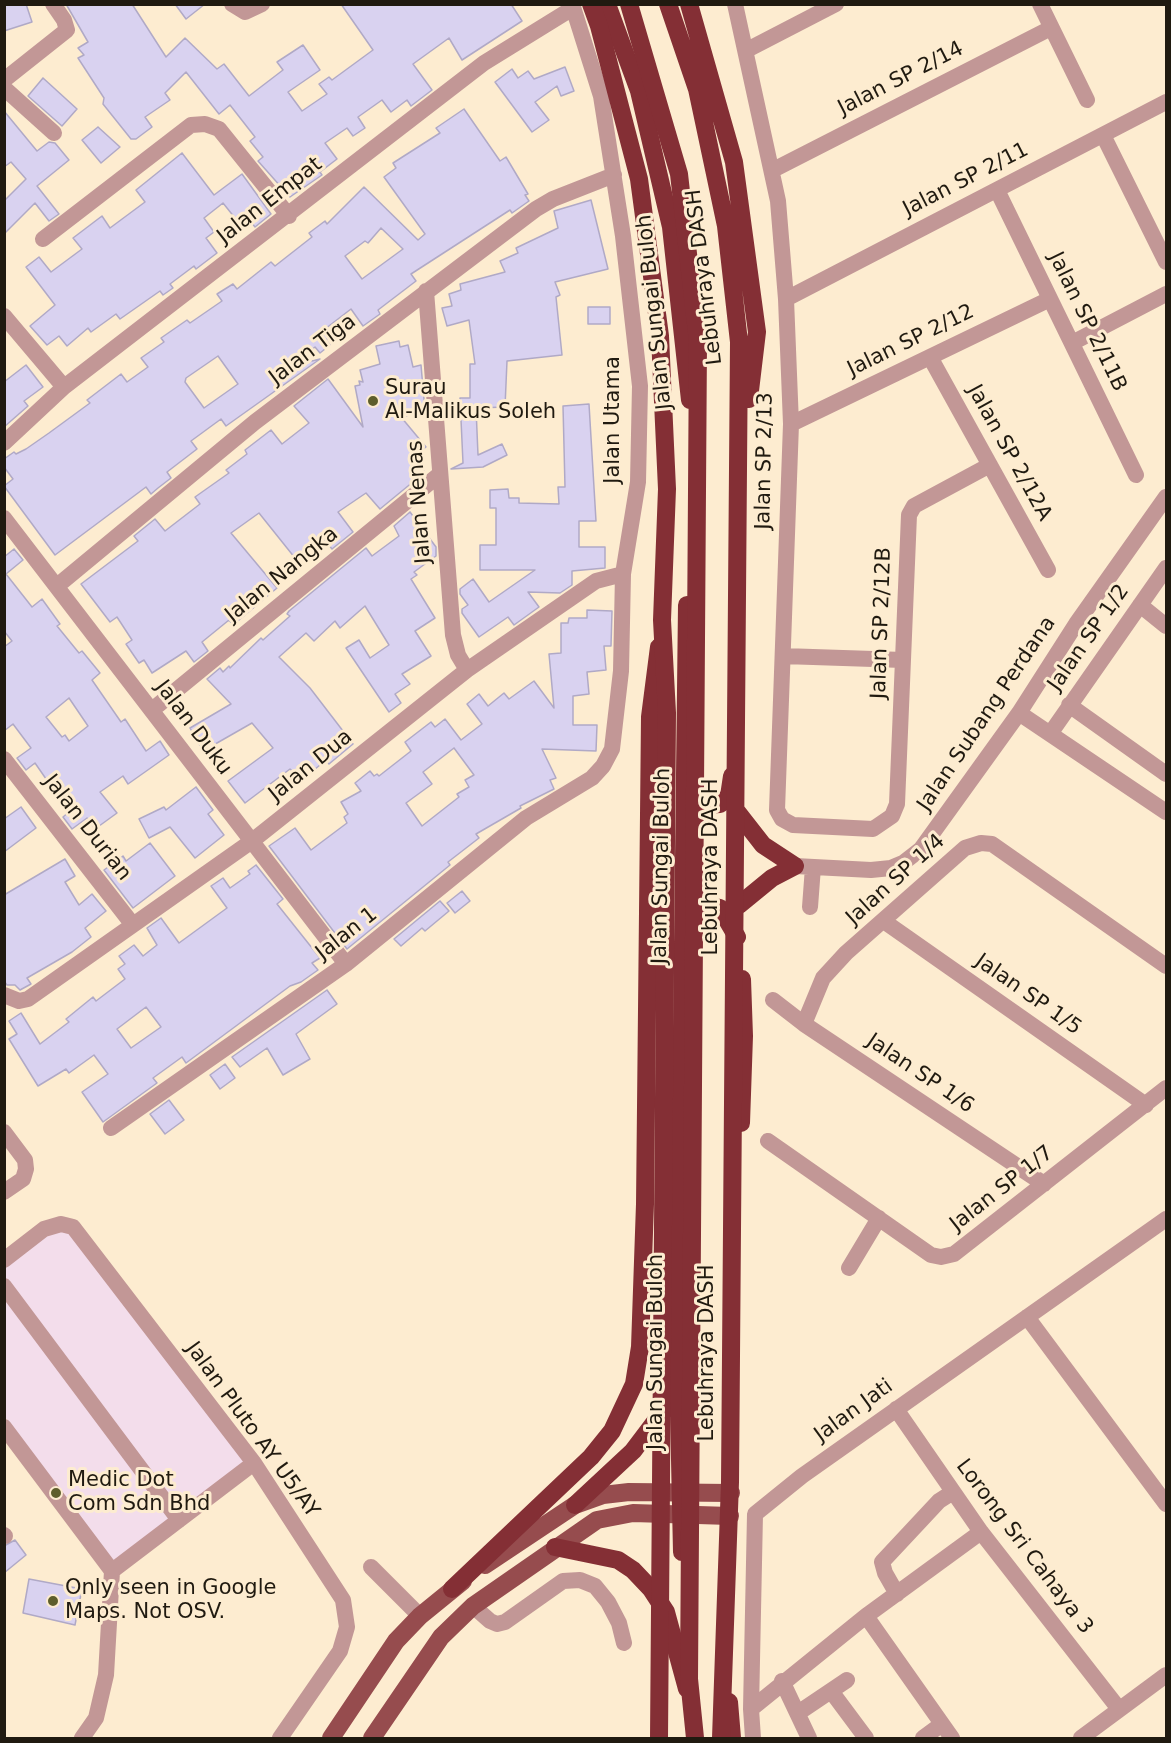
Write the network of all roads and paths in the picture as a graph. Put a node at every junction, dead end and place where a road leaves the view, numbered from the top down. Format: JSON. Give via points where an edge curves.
{"nodes":[{"id":1,"x":53,"y":4,"type":"edge"},
{"id":2,"x":232,"y":4,"type":"edge"},
{"id":3,"x":262,"y":4,"type":"edge"},
{"id":4,"x":607,"y":4,"type":"edge"},
{"id":5,"x":629,"y":4,"type":"edge"},
{"id":6,"x":669,"y":4,"type":"edge"},
{"id":7,"x":689,"y":4,"type":"edge"},
{"id":8,"x":735,"y":4,"type":"edge"},
{"id":9,"x":836,"y":4,"type":"edge"},
{"id":10,"x":1040,"y":4,"type":"edge"},
{"id":11,"x":578,"y":6,"type":"edge"},
{"id":12,"x":1051,"y":27,"type":"junction"},
{"id":13,"x":747,"y":50,"type":"junction"},
{"id":14,"x":5,"y":88,"type":"edge"},
{"id":15,"x":1087,"y":100,"type":"dead end"},
{"id":16,"x":1167,"y":102,"type":"edge"},
{"id":17,"x":54,"y":133,"type":"dead end"},
{"id":18,"x":1103,"y":135,"type":"junction"},
{"id":19,"x":772,"y":170,"type":"junction"},
{"id":20,"x":614,"y":175,"type":"junction"},
{"id":21,"x":997,"y":190,"type":"junction"},
{"id":22,"x":289,"y":216,"type":"junction"},
{"id":23,"x":43,"y":240,"type":"dead end"},
{"id":24,"x":1167,"y":262,"type":"edge"},
{"id":25,"x":426,"y":291,"type":"junction"},
{"id":26,"x":1167,"y":294,"type":"edge"},
{"id":27,"x":786,"y":298,"type":"junction"},
{"id":28,"x":1050,"y":298,"type":"junction"},
{"id":29,"x":4,"y":316,"type":"edge"},
{"id":30,"x":1072,"y":343,"type":"junction"},
{"id":31,"x":930,"y":357,"type":"junction"},
{"id":32,"x":64,"y":387,"type":"junction"},
{"id":33,"x":791,"y":424,"type":"junction"},
{"id":34,"x":4,"y":443,"type":"edge"},
{"id":35,"x":990,"y":465,"type":"junction"},
{"id":36,"x":440,"y":474,"type":"junction"},
{"id":37,"x":1136,"y":475,"type":"dead end"},
{"id":38,"x":738,"y":493,"type":"junction"},
{"id":39,"x":1167,"y":497,"type":"edge"},
{"id":40,"x":4,"y":518,"type":"edge"},
{"id":41,"x":1167,"y":568,"type":"edge"},
{"id":42,"x":1048,"y":570,"type":"dead end"},
{"id":43,"x":623,"y":574,"type":"junction"},
{"id":44,"x":57,"y":586,"type":"junction"},
{"id":45,"x":1140,"y":605,"type":"junction"},
{"id":46,"x":662,"y":620,"type":"junction"},
{"id":47,"x":1167,"y":626,"type":"edge"},
{"id":48,"x":783,"y":656,"type":"junction"},
{"id":49,"x":903,"y":660,"type":"junction"},
{"id":50,"x":467,"y":670,"type":"junction"},
{"id":51,"x":1069,"y":705,"type":"junction"},
{"id":52,"x":152,"y":710,"type":"junction"},
{"id":53,"x":1019,"y":713,"type":"junction"},
{"id":54,"x":1050,"y":734,"type":"junction"},
{"id":55,"x":739,"y":738,"type":"junction"},
{"id":56,"x":4,"y":759,"type":"edge"},
{"id":57,"x":603,"y":766,"type":"joint"},
{"id":58,"x":1167,"y":774,"type":"edge"},
{"id":59,"x":685,"y":790,"type":"junction"},
{"id":60,"x":1166,"y":809,"type":"edge"},
{"id":61,"x":738,"y":813,"type":"junction"},
{"id":62,"x":882,"y":824,"type":"joint"},
{"id":63,"x":252,"y":841,"type":"junction"},
{"id":64,"x":795,"y":866,"type":"junction"},
{"id":65,"x":813,"y":867,"type":"junction"},
{"id":66,"x":739,"y":905,"type":"junction"},
{"id":67,"x":810,"y":907,"type":"dead end"},
{"id":68,"x":885,"y":922,"type":"junction"},
{"id":69,"x":133,"y":925,"type":"junction"},
{"id":70,"x":683,"y":933,"type":"junction"},
{"id":71,"x":741,"y":944,"type":"junction"},
{"id":72,"x":346,"y":964,"type":"junction"},
{"id":73,"x":1167,"y":966,"type":"edge"},
{"id":74,"x":4,"y":995,"type":"edge"},
{"id":75,"x":773,"y":1000,"type":"dead end"},
{"id":76,"x":804,"y":1024,"type":"junction"},
{"id":77,"x":1167,"y":1088,"type":"edge"},
{"id":78,"x":1146,"y":1106,"type":"junction"},
{"id":79,"x":111,"y":1128,"type":"dead end"},
{"id":80,"x":4,"y":1132,"type":"edge"},
{"id":81,"x":768,"y":1141,"type":"dead end"},
{"id":82,"x":1044,"y":1185,"type":"junction"},
{"id":83,"x":4,"y":1192,"type":"edge"},
{"id":84,"x":879,"y":1218,"type":"junction"},
{"id":85,"x":1164,"y":1227,"type":"edge"},
{"id":86,"x":4,"y":1260,"type":"edge"},
{"id":87,"x":849,"y":1268,"type":"dead end"},
{"id":88,"x":4,"y":1286,"type":"edge"},
{"id":89,"x":1027,"y":1317,"type":"junction"},
{"id":90,"x":678,"y":1368,"type":"junction"},
{"id":91,"x":896,"y":1409,"type":"junction"},
{"id":92,"x":4,"y":1426,"type":"edge"},
{"id":93,"x":254,"y":1463,"type":"junction"},
{"id":94,"x":680,"y":1492,"type":"junction"},
{"id":95,"x":953,"y":1492,"type":"junction"},
{"id":96,"x":731,"y":1493,"type":"junction"},
{"id":97,"x":1167,"y":1504,"type":"edge"},
{"id":98,"x":575,"y":1505,"type":"junction"},
{"id":99,"x":681,"y":1516,"type":"junction"},
{"id":100,"x":730,"y":1516,"type":"junction"},
{"id":101,"x":179,"y":1520,"type":"junction"},
{"id":102,"x":981,"y":1532,"type":"junction"},
{"id":103,"x":555,"y":1546,"type":"junction"},
{"id":104,"x":371,"y":1567,"type":"dead end"},
{"id":105,"x":112,"y":1570,"type":"junction"},
{"id":106,"x":452,"y":1589,"type":"junction"},
{"id":107,"x":897,"y":1594,"type":"junction"},
{"id":108,"x":473,"y":1606,"type":"junction"},
{"id":109,"x":420,"y":1616,"type":"junction"},
{"id":110,"x":866,"y":1616,"type":"junction"},
{"id":111,"x":441,"y":1636,"type":"junction"},
{"id":112,"x":624,"y":1642,"type":"dead end"},
{"id":113,"x":1167,"y":1675,"type":"edge"},
{"id":114,"x":847,"y":1680,"type":"dead end"},
{"id":115,"x":782,"y":1681,"type":"junction"},
{"id":116,"x":831,"y":1691,"type":"junction"},
{"id":117,"x":688,"y":1694,"type":"junction"},
{"id":118,"x":750,"y":1709,"type":"junction"},
{"id":119,"x":1119,"y":1709,"type":"junction"},
{"id":120,"x":798,"y":1713,"type":"junction"},
{"id":121,"x":942,"y":1724,"type":"junction"},
{"id":122,"x":82,"y":1738,"type":"edge"},
{"id":123,"x":280,"y":1738,"type":"edge"},
{"id":124,"x":331,"y":1738,"type":"edge"},
{"id":125,"x":372,"y":1738,"type":"edge"},
{"id":126,"x":659,"y":1738,"type":"edge"},
{"id":127,"x":693,"y":1738,"type":"edge"},
{"id":128,"x":721,"y":1738,"type":"edge"},
{"id":129,"x":732,"y":1738,"type":"edge"},
{"id":130,"x":753,"y":1738,"type":"edge"},
{"id":131,"x":809,"y":1738,"type":"edge"},
{"id":132,"x":866,"y":1738,"type":"edge"},
{"id":133,"x":923,"y":1738,"type":"edge"},
{"id":134,"x":952,"y":1738,"type":"edge"},
{"id":135,"x":1081,"y":1738,"type":"edge"}],
"edges":[{"from":1,"to":14,"type":"street","via":[[67,30]]},
{"from":2,"to":3,"type":"street","via":[[245,12]]},
{"from":4,"to":59,"type":"highway","name":"Jalan Sungai Buloh","via":[[639,91],[671,227],[690,384]]},
{"from":5,"to":127,"type":"highway","name":"Lebuhraya DASH","bridge":true,"via":[[679,174],[698,342],[689,1668]]},
{"from":6,"to":38,"type":"highway","name":"Lebuhraya DASH","bridge":true,"via":[[697,89],[726,226],[739,342]]},
{"from":6,"to":55,"type":"highway","via":[[715,174],[740,351]]},
{"from":7,"to":38,"type":"highway","bridge":true,"via":[[734,162],[757,332]]},
{"from":8,"to":13,"type":"street","name":"Jalan SP 2/13"},
{"from":9,"to":13,"type":"street"},
{"from":10,"to":12,"type":"street"},
{"from":11,"to":20,"type":"street","name":"Jalan Utama","via":[[601,96]]},
{"from":11,"to":22,"type":"street","name":"Jalan Empat","via":[[484,63]]},
{"from":11,"to":46,"type":"highway","bridge":true,"via":[[599,26],[639,179],[660,336],[667,489]]},
{"from":12,"to":15,"type":"street"},
{"from":12,"to":19,"type":"street","name":"Jalan SP 2/14"},
{"from":13,"to":19,"type":"street","name":"Jalan SP 2/13"},
{"from":14,"to":17,"type":"street"},
{"from":16,"to":18,"type":"street","name":"Jalan SP 2/11"},
{"from":18,"to":21,"type":"street","name":"Jalan SP 2/11"},
{"from":18,"to":24,"type":"street"},
{"from":19,"to":27,"type":"street","name":"Jalan SP 2/13"},
{"from":20,"to":25,"type":"street","name":"Jalan Tiga","via":[[536,209]]},
{"from":20,"to":43,"type":"street","name":"Jalan Utama","via":[[640,386],[638,482]]},
{"from":21,"to":27,"type":"street","name":"Jalan SP 2/11"},
{"from":21,"to":28,"type":"street","name":"Jalan SP 2/11B"},
{"from":22,"to":23,"type":"street","via":[[219,129],[206,124],[191,125]]},
{"from":22,"to":32,"type":"street","name":"Jalan Empat"},
{"from":25,"to":36,"type":"street","name":"Jalan Nenas"},
{"from":25,"to":44,"type":"street","name":"Jalan Tiga","via":[[255,422]]},
{"from":26,"to":30,"type":"street"},
{"from":27,"to":33,"type":"street","name":"Jalan SP 2/13"},
{"from":28,"to":30,"type":"street","name":"Jalan SP 2/11B"},
{"from":28,"to":31,"type":"street","name":"Jalan SP 2/12"},
{"from":29,"to":32,"type":"street"},
{"from":30,"to":37,"type":"street","name":"Jalan SP 2/11B"},
{"from":31,"to":33,"type":"street","name":"Jalan SP 2/12"},
{"from":31,"to":35,"type":"street","name":"Jalan SP 2/12A"},
{"from":32,"to":34,"type":"street","name":"Jalan Empat"},
{"from":33,"to":48,"type":"street","name":"Jalan SP 2/13"},
{"from":35,"to":42,"type":"street","name":"Jalan SP 2/12A"},
{"from":35,"to":49,"type":"street","name":"Jalan SP 2/12B","via":[[910,510]]},
{"from":36,"to":50,"type":"street","name":"Jalan Nenas","via":[[453,635]]},
{"from":36,"to":52,"type":"street","name":"Jalan Nangka"},
{"from":38,"to":128,"type":"highway","name":"Lebuhraya DASH","bridge":true,"via":[[729,1482]]},
{"from":39,"to":53,"type":"street","name":"Jalan Subang Perdana","via":[[1076,624]]},
{"from":40,"to":44,"type":"street","name":"Jalan Duku"},
{"from":41,"to":45,"type":"street","name":"Jalan SP 1/2"},
{"from":43,"to":50,"type":"street","name":"Jalan Dua","via":[[596,581]]},
{"from":43,"to":57,"type":"street","name":"Jalan Utama","via":[[621,671],[612,749]]},
{"from":44,"to":52,"type":"street","name":"Jalan Duku"},
{"from":45,"to":47,"type":"street"},
{"from":45,"to":51,"type":"street","name":"Jalan SP 1/2"},
{"from":46,"to":106,"type":"highway","bridge":true,"via":[[650,717],[645,1204],[640,1347],[634,1384],[612,1431],[591,1457]]},
{"from":46,"to":126,"type":"highway","bridge":true,"via":[[667,713]]},
{"from":48,"to":49,"type":"street"},
{"from":48,"to":62,"type":"street","name":"Jalan SP 2/13","via":[[777,810],[782,819],[793,825],[873,829]]},
{"from":49,"to":62,"type":"street","name":"Jalan SP 2/12B","via":[[897,804]]},
{"from":50,"to":63,"type":"street","name":"Jalan Dua"},
{"from":51,"to":54,"type":"street","name":"Jalan SP 1/2"},
{"from":51,"to":58,"type":"street"},
{"from":52,"to":63,"type":"street","name":"Jalan Duku"},
{"from":53,"to":54,"type":"street"},
{"from":53,"to":65,"type":"street","name":"Jalan Subang Perdana","via":[[911,858],[891,868],[871,870]]},
{"from":54,"to":60,"type":"street"},
{"from":55,"to":59,"type":"highway","via":[[729,796],[720,804],[706,805],[692,802]]},
{"from":55,"to":61,"type":"highway"},
{"from":56,"to":69,"type":"street","name":"Jalan Durian"},
{"from":57,"to":72,"type":"street","name":"Jalan 1","via":[[592,778],[526,818]]},
{"from":59,"to":70,"type":"highway","name":"Jalan Sungai Buloh"},
{"from":61,"to":64,"type":"highway","via":[[763,845]]},
{"from":61,"to":66,"type":"highway"},
{"from":63,"to":69,"type":"street","name":"Jalan Dua"},
{"from":63,"to":72,"type":"street","name":"Jalan Duku"},
{"from":64,"to":65,"type":"street","name":"Jalan Subang Perdana"},
{"from":64,"to":66,"type":"highway","via":[[772,878]]},
{"from":65,"to":67,"type":"street"},
{"from":66,"to":71,"type":"highway"},
{"from":68,"to":73,"type":"street","name":"Jalan SP 1/4","via":[[965,848],[992,844]]},
{"from":68,"to":76,"type":"street","name":"Jalan SP 1/4","via":[[846,953],[823,978]]},
{"from":68,"to":78,"type":"street","name":"Jalan SP 1/5"},
{"from":69,"to":74,"type":"street","name":"Jalan Dua","via":[[28,999],[19,1001]]},
{"from":70,"to":71,"type":"highway","via":[[699,908],[706,905],[720,908]]},
{"from":70,"to":90,"type":"highway","name":"Jalan Sungai Buloh"},
{"from":71,"to":96,"type":"highway","via":[[744,1036]]},
{"from":72,"to":79,"type":"street","name":"Jalan 1"},
{"from":75,"to":76,"type":"street","name":"Jalan SP 1/6"},
{"from":76,"to":82,"type":"street","name":"Jalan SP 1/6"},
{"from":77,"to":78,"type":"street","name":"Jalan SP 1/7"},
{"from":78,"to":82,"type":"street","name":"Jalan SP 1/7"},
{"from":80,"to":83,"type":"street","via":[[25,1160],[26,1169],[22,1179]]},
{"from":81,"to":84,"type":"street","name":"Jalan SP 1/7"},
{"from":82,"to":84,"type":"street","name":"Jalan SP 1/7","via":[[954,1254],[941,1257],[931,1255]]},
{"from":84,"to":87,"type":"street"},
{"from":85,"to":89,"type":"street","name":"Jalan Jati"},
{"from":86,"to":93,"type":"street","name":"Jalan Pluto AY U5/AY","via":[[44,1229],[61,1224],[74,1227]]},
{"from":88,"to":101,"type":"street"},
{"from":89,"to":91,"type":"street","name":"Jalan Jati"},
{"from":89,"to":97,"type":"street"},
{"from":90,"to":94,"type":"highway","name":"Jalan Sungai Buloh"},
{"from":90,"to":98,"type":"highway","via":[[673,1393],[652,1427],[633,1451]]},
{"from":91,"to":95,"type":"street","name":"Lorong Sri Cahaya 3"},
{"from":91,"to":118,"type":"street","name":"Jalan Jati","via":[[755,1514]]},
{"from":92,"to":105,"type":"street"},
{"from":93,"to":101,"type":"street"},
{"from":93,"to":123,"type":"street","name":"Jalan Pluto AY U5/AY","via":[[343,1600],[347,1627],[340,1651]]},
{"from":94,"to":96,"type":"main road"},
{"from":94,"to":98,"type":"main road","via":[[603,1495]]},
{"from":94,"to":99,"type":"highway","name":"Jalan Sungai Buloh"},
{"from":95,"to":102,"type":"street","name":"Lorong Sri Cahaya 3"},
{"from":95,"to":107,"type":"street","via":[[939,1501],[882,1562]]},
{"from":96,"to":100,"type":"highway"},
{"from":98,"to":106,"type":"main road"},
{"from":99,"to":100,"type":"main road"},
{"from":99,"to":103,"type":"main road","via":[[612,1515]]},
{"from":99,"to":117,"type":"highway","name":"Jalan Sungai Buloh"},
{"from":100,"to":129,"type":"highway"},
{"from":101,"to":105,"type":"street"},
{"from":102,"to":107,"type":"street"},
{"from":102,"to":119,"type":"street","name":"Lorong Sri Cahaya 3"},
{"from":103,"to":108,"type":"main road"},
{"from":103,"to":117,"type":"highway","via":[[618,1560],[651,1589],[666,1612]]},
{"from":104,"to":109,"type":"street"},
{"from":105,"to":122,"type":"street","via":[[106,1675],[96,1718]]},
{"from":106,"to":109,"type":"main road"},
{"from":107,"to":110,"type":"street"},
{"from":108,"to":111,"type":"main road"},
{"from":108,"to":112,"type":"street","via":[[490,1621],[505,1622],[562,1581],[580,1580],[594,1586],[608,1602]]},
{"from":109,"to":111,"type":"main road"},
{"from":109,"to":124,"type":"main road","via":[[396,1641]]},
{"from":110,"to":115,"type":"street"},
{"from":110,"to":121,"type":"street"},
{"from":111,"to":125,"type":"main road"},
{"from":113,"to":119,"type":"street"},
{"from":114,"to":116,"type":"street"},
{"from":115,"to":118,"type":"street"},
{"from":115,"to":120,"type":"street"},
{"from":116,"to":120,"type":"street"},
{"from":116,"to":132,"type":"street"},
{"from":117,"to":127,"type":"highway","name":"Jalan Sungai Buloh"},
{"from":118,"to":130,"type":"street","name":"Jalan Jati"},
{"from":119,"to":135,"type":"street"},
{"from":120,"to":131,"type":"street"},
{"from":121,"to":133,"type":"street"},
{"from":121,"to":134,"type":"street"}]}
